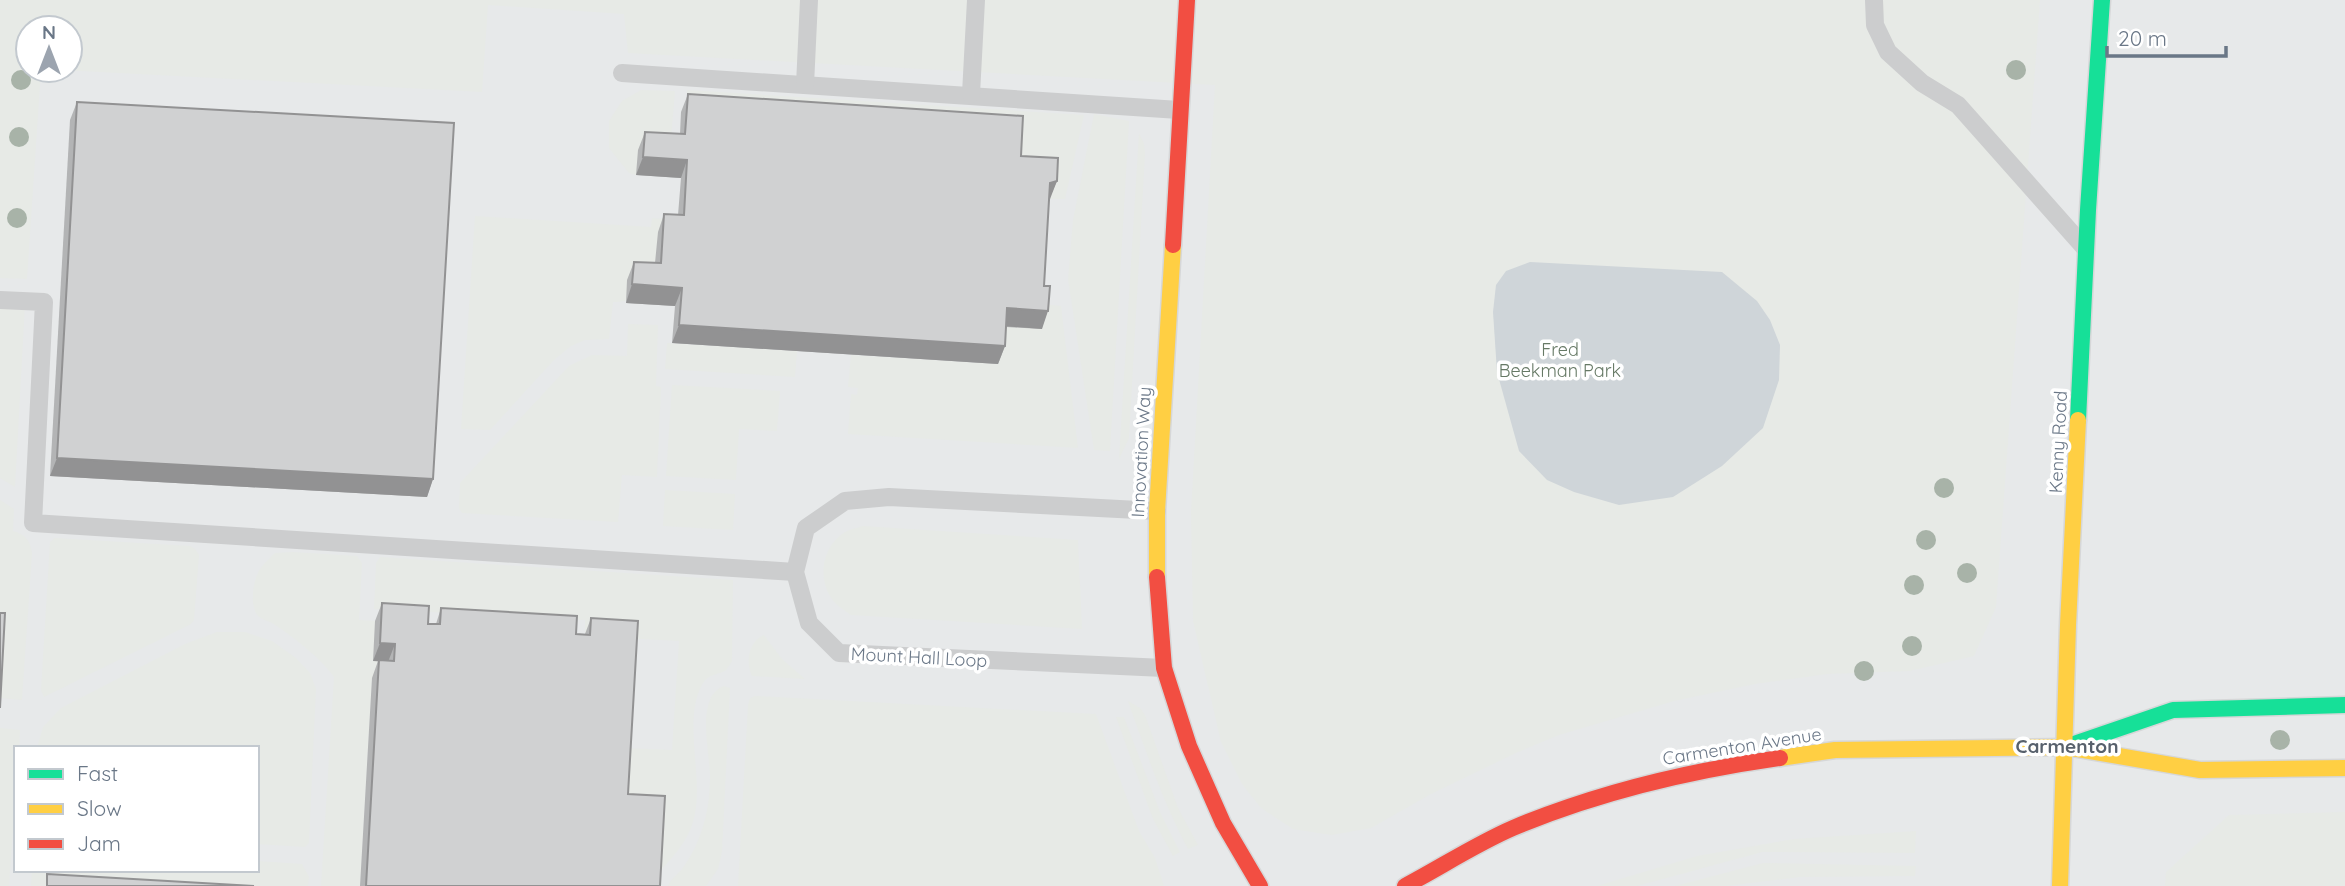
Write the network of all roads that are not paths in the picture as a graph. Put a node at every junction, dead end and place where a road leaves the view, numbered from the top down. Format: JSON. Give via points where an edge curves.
{"nodes":[{"id":1,"x":809,"y":0,"type":"edge"},
{"id":2,"x":976,"y":0,"type":"edge"},
{"id":3,"x":1187,"y":0,"type":"edge"},
{"id":4,"x":1874,"y":0,"type":"edge"},
{"id":5,"x":2102,"y":0,"type":"edge"},
{"id":6,"x":622,"y":73,"type":"dead end"},
{"id":7,"x":805,"y":85,"type":"junction"},
{"id":8,"x":971,"y":94,"type":"junction"},
{"id":9,"x":1179,"y":110,"type":"junction"},
{"id":10,"x":2086,"y":250,"type":"junction"},
{"id":11,"x":0,"y":300,"type":"edge"},
{"id":12,"x":1157,"y":511,"type":"junction"},
{"id":13,"x":795,"y":572,"type":"junction"},
{"id":14,"x":1164,"y":668,"type":"junction"},
{"id":15,"x":2345,"y":705,"type":"edge"},
{"id":16,"x":2066,"y":747,"type":"junction"},
{"id":17,"x":2345,"y":768,"type":"edge"},
{"id":18,"x":1260,"y":886,"type":"edge"},
{"id":19,"x":1405,"y":886,"type":"edge"},
{"id":20,"x":2060,"y":886,"type":"edge"}],
"edges":[{"from":1,"to":7,"type":"lane"},
{"from":2,"to":8,"type":"lane"},
{"from":3,"to":9,"type":"street","name":"Innovation Way"},
{"from":4,"to":10,"type":"lane","via":[[1875,25],[1888,52],[1922,83],[1958,105]]},
{"from":5,"to":10,"type":"street","name":"Kenny Road"},
{"from":6,"to":7,"type":"lane"},
{"from":7,"to":8,"type":"lane"},
{"from":8,"to":9,"type":"lane"},
{"from":9,"to":12,"type":"street","name":"Innovation Way"},
{"from":10,"to":16,"type":"street","name":"Kenny Road"},
{"from":11,"to":13,"type":"lane","via":[[44,302],[33,523]]},
{"from":12,"to":13,"type":"lane","name":"Mount Hall Loop","via":[[902,498],[845,501],[806,528]]},
{"from":12,"to":14,"type":"street","name":"Innovation Way","via":[[1157,594]]},
{"from":13,"to":14,"type":"lane","name":"Mount Hall Loop","via":[[809,623],[839,653]]},
{"from":14,"to":18,"type":"street","name":"Innovation Way","via":[[1189,746],[1223,823]]},
{"from":15,"to":16,"type":"street","via":[[2173,709]]},
{"from":16,"to":17,"type":"street","via":[[2200,770]]},
{"from":16,"to":19,"type":"street","name":"Carmenton Avenue","via":[[1835,750],[1666,777],[1511,829]]},
{"from":16,"to":20,"type":"street","name":"Kenny Road"}]}
